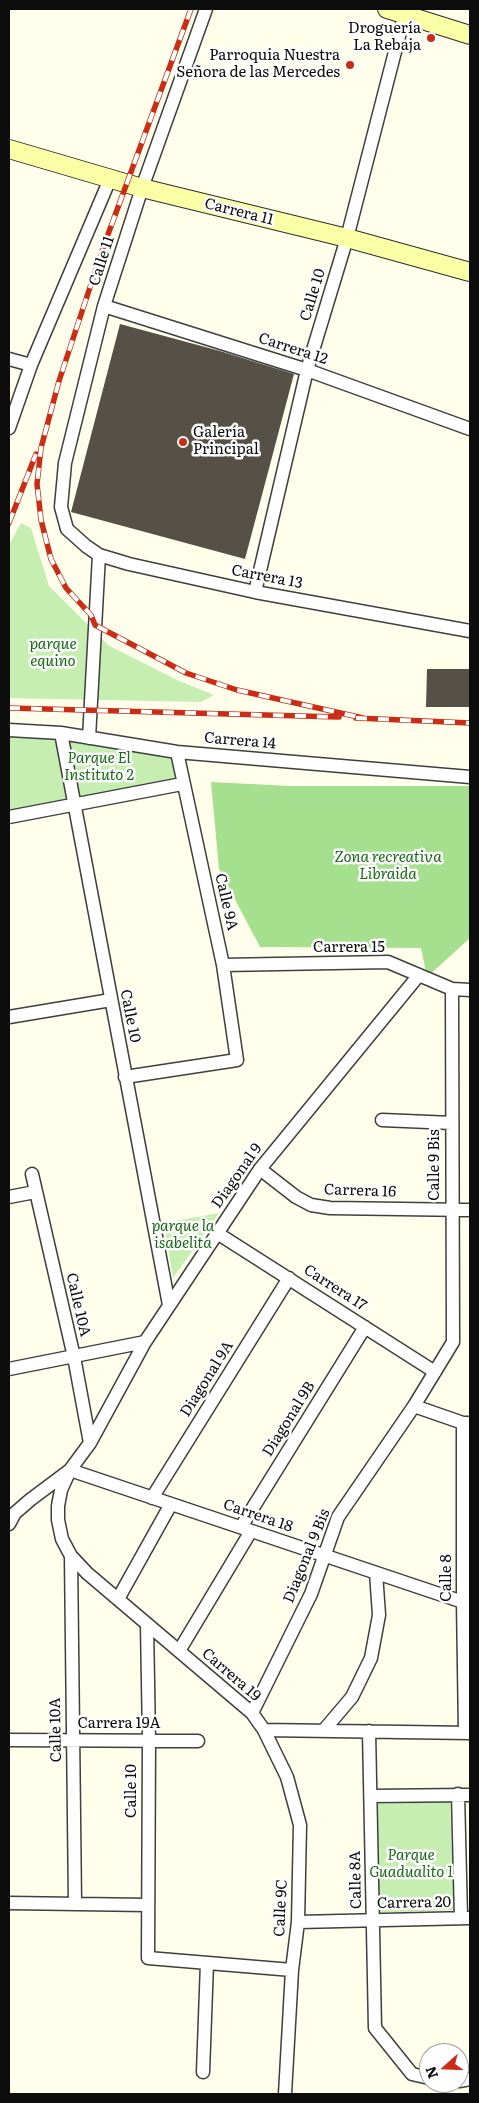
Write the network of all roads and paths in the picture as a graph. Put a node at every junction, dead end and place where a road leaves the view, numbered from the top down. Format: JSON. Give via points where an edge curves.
{"nodes":[{"id":1,"x":206,"y":9,"type":"edge"},
{"id":2,"x":387,"y":9,"type":"edge"},
{"id":3,"x":405,"y":11,"type":"edge"},
{"id":4,"x":470,"y":35,"type":"edge"},
{"id":5,"x":9,"y":149,"type":"edge"},
{"id":6,"x":110,"y":179,"type":"junction"},
{"id":7,"x":142,"y":188,"type":"junction"},
{"id":8,"x":347,"y":238,"type":"junction"},
{"id":9,"x":470,"y":272,"type":"edge"},
{"id":10,"x":104,"y":306,"type":"junction"},
{"id":11,"x":9,"y":359,"type":"edge"},
{"id":12,"x":31,"y":365,"type":"junction"},
{"id":13,"x":307,"y":370,"type":"junction"},
{"id":14,"x":9,"y":428,"type":"edge"},
{"id":15,"x":470,"y":429,"type":"edge"},
{"id":16,"x":67,"y":529,"type":"joint"},
{"id":17,"x":99,"y":555,"type":"junction"},
{"id":18,"x":255,"y":592,"type":"junction"},
{"id":19,"x":470,"y":632,"type":"edge"},
{"id":20,"x":9,"y":730,"type":"edge"},
{"id":21,"x":61,"y":733,"type":"junction"},
{"id":22,"x":88,"y":738,"type":"junction"},
{"id":23,"x":176,"y":752,"type":"junction"},
{"id":24,"x":470,"y":777,"type":"edge"},
{"id":25,"x":182,"y":784,"type":"junction"},
{"id":26,"x":74,"y":804,"type":"junction"},
{"id":27,"x":9,"y":817,"type":"edge"},
{"id":28,"x":223,"y":965,"type":"junction"},
{"id":29,"x":419,"y":975,"type":"junction"},
{"id":30,"x":452,"y":989,"type":"junction"},
{"id":31,"x":470,"y":990,"type":"edge"},
{"id":32,"x":111,"y":1000,"type":"junction"},
{"id":33,"x":9,"y":1017,"type":"edge"},
{"id":34,"x":125,"y":1077,"type":"junction"},
{"id":35,"x":382,"y":1120,"type":"dead end"},
{"id":36,"x":452,"y":1123,"type":"junction"},
{"id":37,"x":260,"y":1169,"type":"junction"},
{"id":38,"x":32,"y":1174,"type":"dead end"},
{"id":39,"x":35,"y":1192,"type":"junction"},
{"id":40,"x":9,"y":1198,"type":"edge"},
{"id":41,"x":451,"y":1210,"type":"junction"},
{"id":42,"x":470,"y":1210,"type":"edge"},
{"id":43,"x":217,"y":1233,"type":"junction"},
{"id":44,"x":289,"y":1278,"type":"junction"},
{"id":45,"x":170,"y":1305,"type":"junction"},
{"id":46,"x":365,"y":1327,"type":"junction"},
{"id":47,"x":145,"y":1342,"type":"junction"},
{"id":48,"x":453,"y":1342,"type":"joint"},
{"id":49,"x":74,"y":1357,"type":"junction"},
{"id":50,"x":9,"y":1369,"type":"edge"},
{"id":51,"x":435,"y":1372,"type":"junction"},
{"id":52,"x":414,"y":1406,"type":"junction"},
{"id":53,"x":467,"y":1422,"type":"edge"},
{"id":54,"x":90,"y":1443,"type":"junction"},
{"id":55,"x":70,"y":1470,"type":"junction"},
{"id":56,"x":152,"y":1498,"type":"junction"},
{"id":57,"x":171,"y":1504,"type":"junction"},
{"id":58,"x":58,"y":1520,"type":"joint"},
{"id":59,"x":9,"y":1524,"type":"edge"},
{"id":60,"x":246,"y":1529,"type":"junction"},
{"id":61,"x":71,"y":1556,"type":"junction"},
{"id":62,"x":325,"y":1556,"type":"junction"},
{"id":63,"x":376,"y":1573,"type":"junction"},
{"id":64,"x":118,"y":1599,"type":"junction"},
{"id":65,"x":463,"y":1602,"type":"junction"},
{"id":66,"x":146,"y":1624,"type":"junction"},
{"id":67,"x":179,"y":1652,"type":"junction"},
{"id":68,"x":252,"y":1713,"type":"junction"},
{"id":69,"x":264,"y":1730,"type":"junction"},
{"id":70,"x":324,"y":1730,"type":"junction"},
{"id":71,"x":369,"y":1731,"type":"junction"},
{"id":72,"x":468,"y":1733,"type":"edge"},
{"id":73,"x":9,"y":1740,"type":"edge"},
{"id":74,"x":72,"y":1740,"type":"junction"},
{"id":75,"x":149,"y":1740,"type":"junction"},
{"id":76,"x":198,"y":1741,"type":"dead end"},
{"id":77,"x":464,"y":1794,"type":"edge"},
{"id":78,"x":370,"y":1796,"type":"junction"},
{"id":79,"x":9,"y":1902,"type":"edge"},
{"id":80,"x":75,"y":1904,"type":"junction"},
{"id":81,"x":148,"y":1905,"type":"junction"},
{"id":82,"x":466,"y":1918,"type":"edge"},
{"id":83,"x":373,"y":1920,"type":"junction"},
{"id":84,"x":298,"y":1922,"type":"junction"},
{"id":85,"x":207,"y":1963,"type":"junction"},
{"id":86,"x":292,"y":1970,"type":"junction"},
{"id":87,"x":202,"y":2072,"type":"dead end"},
{"id":88,"x":419,"y":2076,"type":"edge"},
{"id":89,"x":285,"y":2094,"type":"edge"}],
"edges":[{"from":1,"to":7,"type":"street","name":"Calle 11"},
{"from":2,"to":3,"type":"street"},
{"from":3,"to":4,"type":"street"},
{"from":3,"to":8,"type":"street","name":"Calle 10"},
{"from":5,"to":6,"type":"street","name":"Carrera 11"},
{"from":6,"to":7,"type":"street","name":"Carrera 11"},
{"from":6,"to":12,"type":"street","name":"Calle 11"},
{"from":7,"to":8,"type":"street","name":"Carrera 11"},
{"from":7,"to":10,"type":"street","name":"Calle 11"},
{"from":8,"to":9,"type":"street","name":"Carrera 11"},
{"from":8,"to":13,"type":"street","name":"Calle 10"},
{"from":10,"to":13,"type":"street","name":"Carrera 12"},
{"from":10,"to":16,"type":"street","name":"Calle 11","via":[[64,463],[61,507]]},
{"from":11,"to":12,"type":"street"},
{"from":12,"to":14,"type":"street","name":"Calle 11"},
{"from":13,"to":15,"type":"street","name":"Carrera 12"},
{"from":13,"to":18,"type":"street","name":"Calle 10"},
{"from":16,"to":17,"type":"street","name":"Carrera 13"},
{"from":17,"to":18,"type":"street","name":"Carrera 13"},
{"from":17,"to":22,"type":"street"},
{"from":18,"to":19,"type":"street","name":"Carrera 13"},
{"from":20,"to":21,"type":"street","name":"Carrera 14"},
{"from":21,"to":22,"type":"street","name":"Carrera 14"},
{"from":21,"to":26,"type":"street","name":"Calle 10"},
{"from":22,"to":23,"type":"street","name":"Carrera 14"},
{"from":23,"to":24,"type":"street","name":"Carrera 14"},
{"from":23,"to":25,"type":"street","name":"Calle 9A"},
{"from":25,"to":26,"type":"street"},
{"from":25,"to":28,"type":"street","name":"Calle 9A"},
{"from":26,"to":27,"type":"street"},
{"from":26,"to":32,"type":"street","name":"Calle 10"},
{"from":28,"to":29,"type":"street","name":"Carrera 15","via":[[388,962]]},
{"from":28,"to":34,"type":"street","name":"Calle 9A","via":[[237,1060]]},
{"from":29,"to":30,"type":"street","name":"Carrera 15"},
{"from":29,"to":37,"type":"street","name":"Diagonal 9"},
{"from":30,"to":31,"type":"street","name":"Carrera 15"},
{"from":30,"to":36,"type":"street","name":"Calle 9 Bis"},
{"from":32,"to":33,"type":"street"},
{"from":32,"to":34,"type":"street","name":"Calle 10"},
{"from":34,"to":45,"type":"street","name":"Calle 10"},
{"from":35,"to":36,"type":"street"},
{"from":36,"to":41,"type":"street","name":"Calle 9 Bis"},
{"from":37,"to":41,"type":"street","name":"Carrera 16","via":[[311,1206]]},
{"from":37,"to":43,"type":"street","name":"Diagonal 9"},
{"from":38,"to":39,"type":"street","name":"Calle 10A"},
{"from":39,"to":40,"type":"street"},
{"from":39,"to":49,"type":"street","name":"Calle 10A"},
{"from":41,"to":42,"type":"street","name":"Carrera 16"},
{"from":41,"to":48,"type":"street","name":"Calle 9 Bis"},
{"from":43,"to":44,"type":"street","name":"Carrera 17"},
{"from":43,"to":45,"type":"street","name":"Diagonal 9"},
{"from":44,"to":46,"type":"street","name":"Carrera 17"},
{"from":44,"to":56,"type":"street","name":"Diagonal 9A"},
{"from":45,"to":47,"type":"street","name":"Diagonal 9"},
{"from":46,"to":51,"type":"street","name":"Carrera 17"},
{"from":46,"to":60,"type":"street","name":"Diagonal 9B"},
{"from":47,"to":49,"type":"street"},
{"from":47,"to":54,"type":"street","name":"Diagonal 9"},
{"from":48,"to":51,"type":"street","name":"Diagonal 9 Bis"},
{"from":49,"to":50,"type":"street"},
{"from":49,"to":54,"type":"street","name":"Calle 10A"},
{"from":51,"to":52,"type":"street","name":"Diagonal 9 Bis"},
{"from":52,"to":53,"type":"street"},
{"from":52,"to":62,"type":"street","name":"Diagonal 9 Bis","via":[[338,1517]]},
{"from":53,"to":65,"type":"street","name":"Calle 8"},
{"from":54,"to":55,"type":"street","name":"Diagonal 9"},
{"from":55,"to":56,"type":"street","name":"Carrera 18"},
{"from":55,"to":58,"type":"street","name":"Diagonal 9","via":[[61,1490]]},
{"from":55,"to":59,"type":"street","via":[[15,1513]]},
{"from":56,"to":57,"type":"street","name":"Carrera 18"},
{"from":57,"to":60,"type":"street","name":"Carrera 18"},
{"from":57,"to":64,"type":"street"},
{"from":58,"to":61,"type":"street","name":"Carrera 19"},
{"from":60,"to":62,"type":"street","name":"Carrera 18"},
{"from":60,"to":67,"type":"street","name":"Diagonal 9B"},
{"from":61,"to":64,"type":"street","name":"Carrera 19"},
{"from":61,"to":74,"type":"street","name":"Calle 10A"},
{"from":62,"to":63,"type":"street","name":"Carrera 18"},
{"from":62,"to":68,"type":"street","name":"Diagonal 9 Bis","via":[[311,1594]]},
{"from":63,"to":65,"type":"street","name":"Carrera 18"},
{"from":63,"to":70,"type":"street","via":[[379,1615],[371,1658],[352,1697]]},
{"from":64,"to":66,"type":"street","name":"Carrera 19"},
{"from":65,"to":72,"type":"street","name":"Calle 8"},
{"from":66,"to":67,"type":"street","name":"Carrera 19"},
{"from":66,"to":75,"type":"street","name":"Calle 10"},
{"from":67,"to":68,"type":"street","name":"Carrera 19"},
{"from":68,"to":69,"type":"street","name":"Carrera 19"},
{"from":69,"to":70,"type":"street"},
{"from":69,"to":84,"type":"street","name":"Calle 9C","via":[[287,1776],[300,1825]]},
{"from":70,"to":71,"type":"street"},
{"from":71,"to":72,"type":"street"},
{"from":71,"to":78,"type":"street","name":"Calle 8A"},
{"from":73,"to":74,"type":"street","name":"Carrera 19A"},
{"from":74,"to":75,"type":"street","name":"Carrera 19A"},
{"from":74,"to":80,"type":"street","name":"Calle 10A"},
{"from":75,"to":76,"type":"street","name":"Carrera 19A"},
{"from":75,"to":81,"type":"street","name":"Calle 10"},
{"from":77,"to":78,"type":"street"},
{"from":77,"to":82,"type":"street"},
{"from":78,"to":83,"type":"street","name":"Calle 8A"},
{"from":79,"to":80,"type":"street"},
{"from":80,"to":81,"type":"street"},
{"from":81,"to":85,"type":"street","name":"Calle 10","via":[[148,1958]]},
{"from":82,"to":83,"type":"street","name":"Carrera 20"},
{"from":83,"to":84,"type":"street","name":"Carrera 20"},
{"from":83,"to":88,"type":"street","name":"Calle 8A","via":[[375,2028],[412,2074]]},
{"from":84,"to":86,"type":"street","name":"Calle 9C"},
{"from":85,"to":86,"type":"street"},
{"from":85,"to":87,"type":"street"},
{"from":86,"to":89,"type":"street","name":"Calle 9C"}]}
